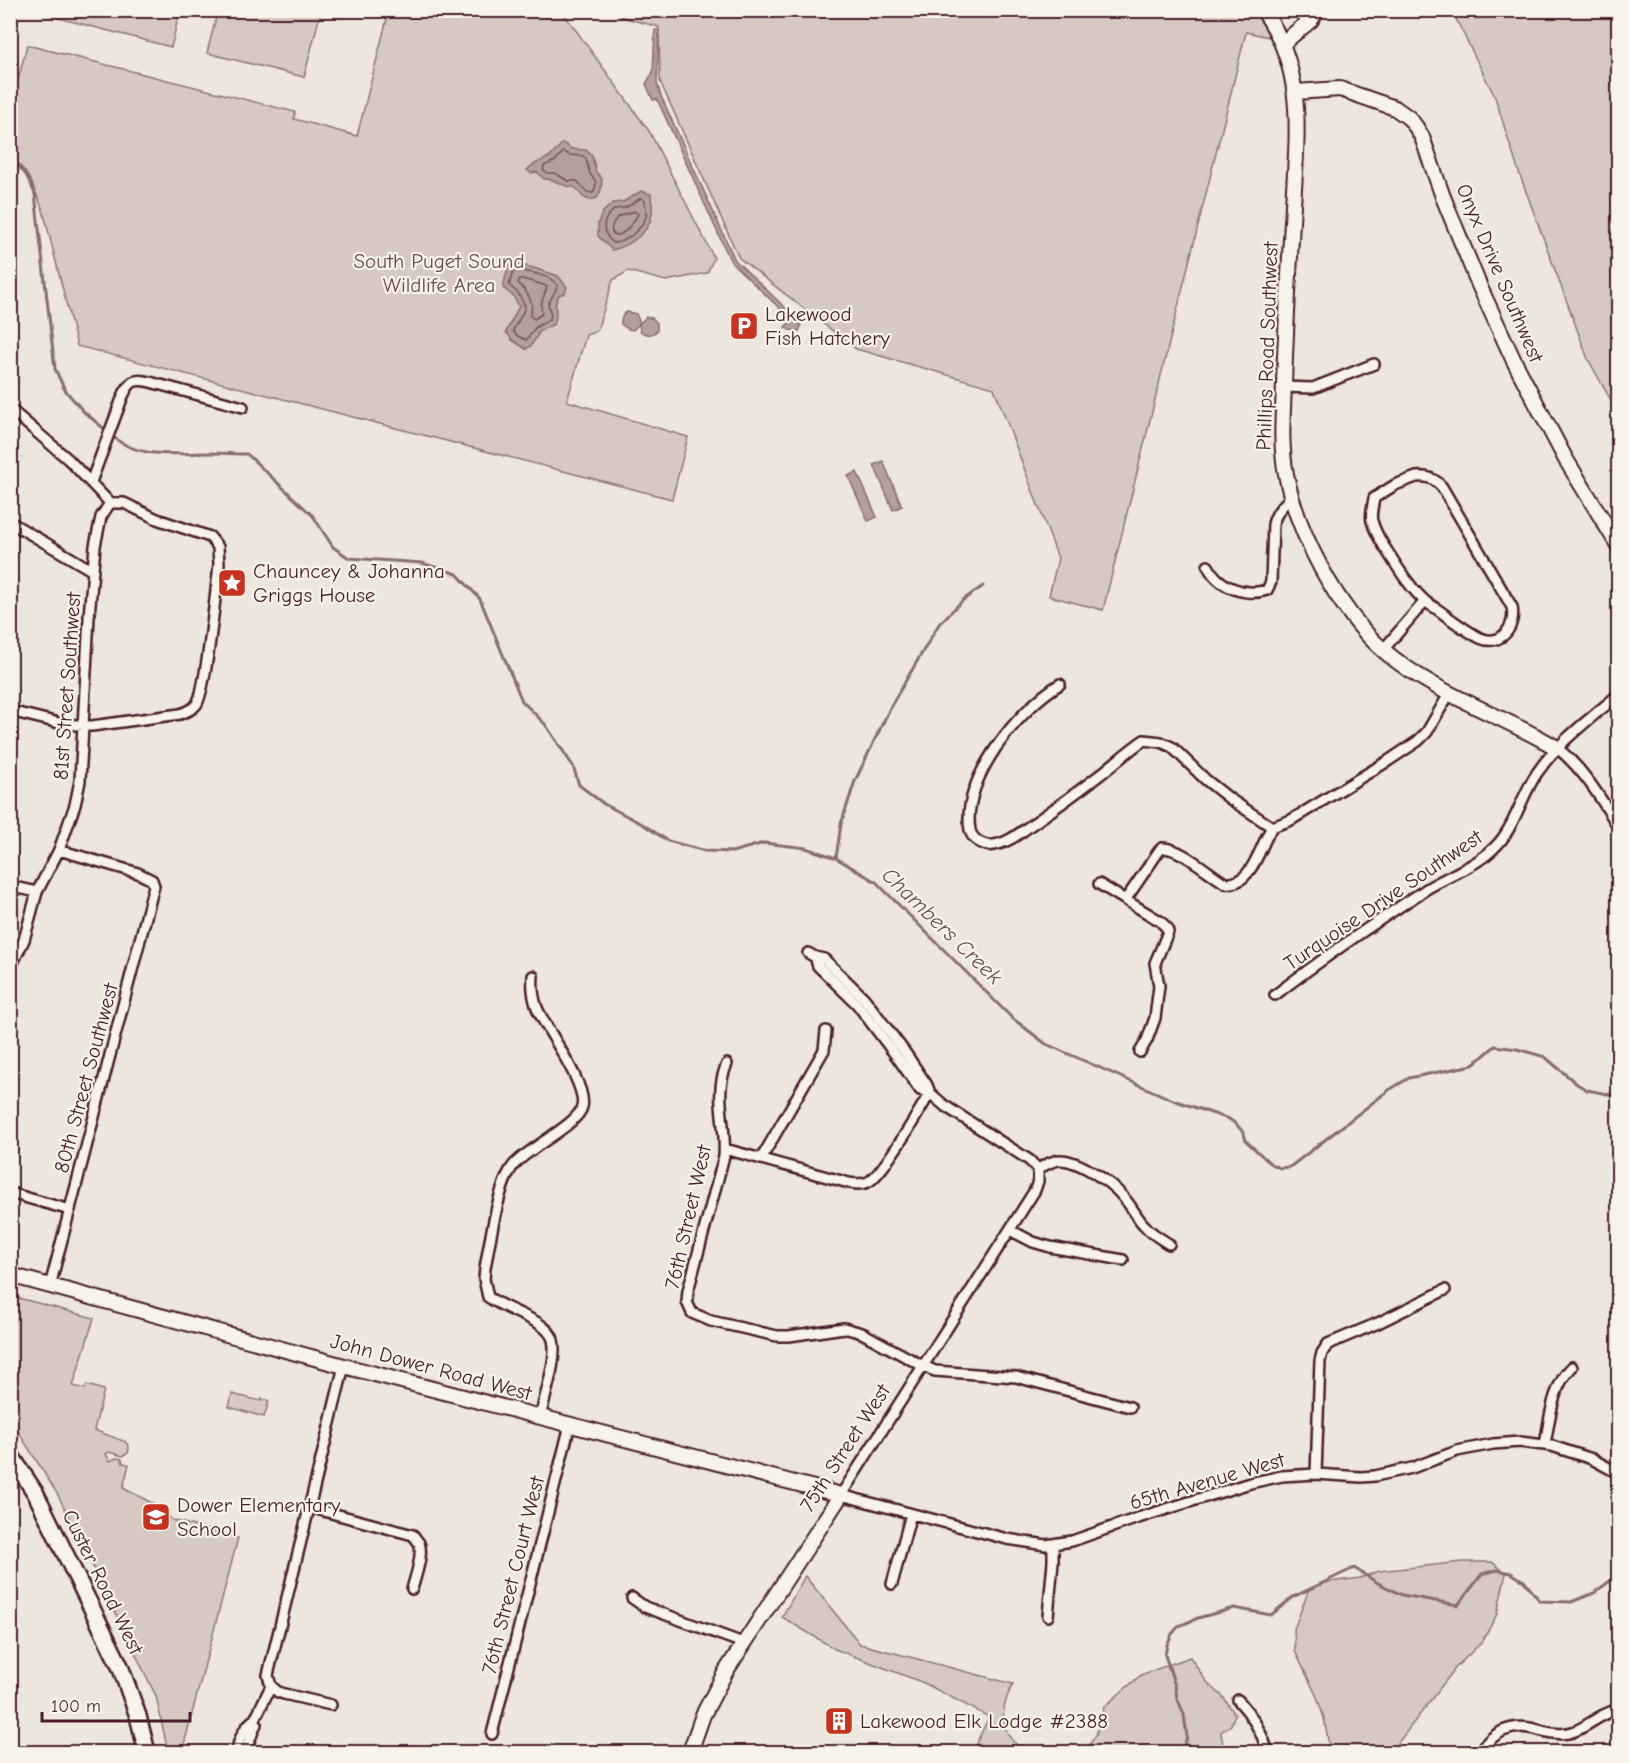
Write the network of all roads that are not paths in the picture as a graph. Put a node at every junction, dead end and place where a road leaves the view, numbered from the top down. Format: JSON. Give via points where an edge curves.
{"nodes":[{"id":1,"x":1263,"y":10,"type":"edge"},
{"id":2,"x":1317,"y":10,"type":"edge"},
{"id":3,"x":1282,"y":43,"type":"junction"},
{"id":4,"x":1296,"y":92,"type":"junction"},
{"id":5,"x":1374,"y":364,"type":"dead end"},
{"id":6,"x":1284,"y":387,"type":"junction"},
{"id":7,"x":243,"y":407,"type":"dead end"},
{"id":8,"x":10,"y":409,"type":"edge"},
{"id":9,"x":91,"y":482,"type":"junction"},
{"id":10,"x":1292,"y":496,"type":"junction"},
{"id":11,"x":110,"y":503,"type":"junction"},
{"id":12,"x":10,"y":522,"type":"edge"},
{"id":13,"x":1618,"y":545,"type":"edge"},
{"id":14,"x":1208,"y":566,"type":"dead end"},
{"id":15,"x":93,"y":571,"type":"junction"},
{"id":16,"x":1425,"y":601,"type":"junction"},
{"id":17,"x":1383,"y":650,"type":"junction"},
{"id":18,"x":1060,"y":684,"type":"dead end"},
{"id":19,"x":1449,"y":694,"type":"junction"},
{"id":20,"x":1618,"y":695,"type":"edge"},
{"id":21,"x":10,"y":711,"type":"edge"},
{"id":22,"x":83,"y":726,"type":"junction"},
{"id":23,"x":1557,"y":748,"type":"junction"},
{"id":24,"x":1618,"y":826,"type":"edge"},
{"id":25,"x":1272,"y":827,"type":"junction"},
{"id":26,"x":60,"y":850,"type":"junction"},
{"id":27,"x":1099,"y":884,"type":"dead end"},
{"id":28,"x":10,"y":886,"type":"edge"},
{"id":29,"x":37,"y":891,"type":"junction"},
{"id":30,"x":1126,"y":899,"type":"junction"},
{"id":31,"x":811,"y":955,"type":"dead end"},
{"id":32,"x":10,"y":969,"type":"edge"},
{"id":33,"x":533,"y":976,"type":"dead end"},
{"id":34,"x":1275,"y":995,"type":"dead end"},
{"id":35,"x":826,"y":1031,"type":"dead end"},
{"id":36,"x":1140,"y":1052,"type":"dead end"},
{"id":37,"x":727,"y":1064,"type":"dead end"},
{"id":38,"x":930,"y":1093,"type":"junction"},
{"id":39,"x":725,"y":1149,"type":"junction"},
{"id":40,"x":760,"y":1159,"type":"junction"},
{"id":41,"x":1038,"y":1170,"type":"junction"},
{"id":42,"x":10,"y":1193,"type":"edge"},
{"id":43,"x":70,"y":1210,"type":"junction"},
{"id":44,"x":1010,"y":1230,"type":"junction"},
{"id":45,"x":1169,"y":1244,"type":"dead end"},
{"id":46,"x":1123,"y":1260,"type":"dead end"},
{"id":47,"x":10,"y":1275,"type":"edge"},
{"id":48,"x":50,"y":1286,"type":"junction"},
{"id":49,"x":1445,"y":1290,"type":"dead end"},
{"id":50,"x":344,"y":1366,"type":"junction"},
{"id":51,"x":923,"y":1366,"type":"junction"},
{"id":52,"x":1572,"y":1368,"type":"dead end"},
{"id":53,"x":1130,"y":1407,"type":"dead end"},
{"id":54,"x":540,"y":1418,"type":"junction"},
{"id":55,"x":570,"y":1425,"type":"junction"},
{"id":56,"x":1545,"y":1444,"type":"junction"},
{"id":57,"x":10,"y":1454,"type":"edge"},
{"id":58,"x":1618,"y":1473,"type":"edge"},
{"id":59,"x":1316,"y":1474,"type":"junction"},
{"id":60,"x":841,"y":1495,"type":"junction"},
{"id":61,"x":309,"y":1507,"type":"junction"},
{"id":62,"x":911,"y":1514,"type":"junction"},
{"id":63,"x":1053,"y":1545,"type":"junction"},
{"id":64,"x":892,"y":1584,"type":"dead end"},
{"id":65,"x":412,"y":1589,"type":"dead end"},
{"id":66,"x":632,"y":1598,"type":"dead end"},
{"id":67,"x":1048,"y":1616,"type":"dead end"},
{"id":68,"x":743,"y":1642,"type":"junction"},
{"id":69,"x":271,"y":1686,"type":"junction"},
{"id":70,"x":1238,"y":1700,"type":"dead end"},
{"id":71,"x":330,"y":1705,"type":"dead end"},
{"id":72,"x":1618,"y":1710,"type":"edge"},
{"id":73,"x":255,"y":1719,"type":"junction"},
{"id":74,"x":492,"y":1734,"type":"dead end"},
{"id":75,"x":147,"y":1752,"type":"edge"},
{"id":76,"x":237,"y":1752,"type":"edge"},
{"id":77,"x":243,"y":1752,"type":"edge"},
{"id":78,"x":690,"y":1752,"type":"edge"},
{"id":79,"x":1268,"y":1752,"type":"edge"},
{"id":80,"x":1480,"y":1752,"type":"edge"}],
"edges":[{"from":1,"to":3,"type":"street","name":"Phillips Road Southwest"},
{"from":2,"to":3,"type":"street","via":[[1311,20]]},
{"from":3,"to":4,"type":"street","name":"Phillips Road Southwest"},
{"from":4,"to":6,"type":"street","name":"Phillips Road Southwest"},
{"from":4,"to":13,"type":"street","name":"Onyx Drive Southwest","via":[[1340,89],[1395,108],[1416,126],[1479,285],[1514,361],[1565,458]]},
{"from":5,"to":6,"type":"street","via":[[1313,388]]},
{"from":6,"to":10,"type":"street","name":"Phillips Road Southwest","via":[[1281,438]]},
{"from":7,"to":9,"type":"street","via":[[141,380],[130,383]]},
{"from":8,"to":9,"type":"street"},
{"from":9,"to":11,"type":"street"},
{"from":10,"to":14,"type":"street","via":[[1275,516],[1271,582],[1267,590],[1234,589],[1215,577]]},
{"from":10,"to":17,"type":"street","name":"Phillips Road Southwest","via":[[1328,579],[1360,627]]},
{"from":11,"to":15,"type":"street","name":"81st Street Southwest","via":[[98,526]]},
{"from":11,"to":22,"type":"street","via":[[124,503],[210,537],[218,547],[219,565],[198,702],[190,711],[180,714]]},
{"from":12,"to":15,"type":"street"},
{"from":15,"to":22,"type":"street","name":"81st Street Southwest"},
{"from":16,"to":16,"type":"street","via":[[1481,638],[1501,638],[1512,622],[1512,608],[1442,487],[1432,478],[1416,477],[1374,498],[1372,521],[1403,576]]},
{"from":16,"to":17,"type":"street"},
{"from":17,"to":19,"type":"street","name":"Phillips Road Southwest"},
{"from":18,"to":25,"type":"street","via":[[1012,727],[980,774],[970,799],[969,826],[974,839],[993,845],[1010,840],[1144,740],[1172,747],[1206,780]]},
{"from":19,"to":23,"type":"street","name":"Phillips Road Southwest"},
{"from":19,"to":25,"type":"street","via":[[1418,741],[1291,820]]},
{"from":20,"to":23,"type":"street","name":"Turquoise Drive Southwest"},
{"from":21,"to":22,"type":"street"},
{"from":22,"to":26,"type":"street","name":"81st Street Southwest","via":[[80,782]]},
{"from":23,"to":24,"type":"street","name":"Phillips Road Southwest","via":[[1596,791]]},
{"from":23,"to":34,"type":"street","name":"Turquoise Drive Southwest","via":[[1528,786],[1494,849],[1430,887]]},
{"from":25,"to":30,"type":"street","via":[[1251,869],[1239,882],[1226,883],[1165,847]]},
{"from":26,"to":29,"type":"street","name":"81st Street Southwest"},
{"from":26,"to":43,"type":"street","name":"80th Street Southwest","via":[[138,873],[152,880],[154,886]]},
{"from":27,"to":30,"type":"street"},
{"from":28,"to":29,"type":"street"},
{"from":29,"to":32,"type":"street","name":"81st Street Southwest","via":[[24,940]]},
{"from":30,"to":36,"type":"street","via":[[1165,925],[1168,932],[1155,963],[1159,986],[1155,1018]]},
{"from":31,"to":38,"type":"street","via":[[863,1011],[920,1090]]},
{"from":33,"to":54,"type":"street","via":[[536,1006],[572,1071],[583,1098],[582,1107],[574,1118],[510,1169],[501,1194],[484,1280],[488,1297],[538,1323],[552,1338],[552,1366]]},
{"from":35,"to":40,"type":"street","via":[[824,1050]]},
{"from":37,"to":39,"type":"street","name":"76th Street West","via":[[720,1086]]},
{"from":38,"to":40,"type":"street","via":[[885,1164],[866,1183],[849,1183]]},
{"from":38,"to":41,"type":"street"},
{"from":39,"to":40,"type":"street"},
{"from":39,"to":51,"type":"street","name":"76th Street West","via":[[688,1291],[692,1313],[777,1336],[844,1328]]},
{"from":41,"to":44,"type":"street","name":"75th Street West","via":[[1036,1188]]},
{"from":41,"to":45,"type":"street","via":[[1059,1160],[1085,1168],[1123,1196],[1145,1227]]},
{"from":42,"to":43,"type":"street"},
{"from":43,"to":48,"type":"street","name":"80th Street Southwest"},
{"from":44,"to":46,"type":"street","via":[[1050,1247]]},
{"from":44,"to":51,"type":"street","name":"75th Street West"},
{"from":47,"to":48,"type":"street","name":"John Dower Road West"},
{"from":48,"to":50,"type":"street","name":"John Dower Road West"},
{"from":49,"to":59,"type":"street","via":[[1324,1349],[1320,1362]]},
{"from":50,"to":54,"type":"street","name":"John Dower Road West"},
{"from":50,"to":61,"type":"street"},
{"from":51,"to":53,"type":"street","via":[[942,1372],[1023,1378]]},
{"from":51,"to":60,"type":"street","name":"75th Street West"},
{"from":52,"to":56,"type":"street","via":[[1559,1385]]},
{"from":54,"to":55,"type":"street","name":"John Dower Road West"},
{"from":55,"to":60,"type":"street","name":"John Dower Road West"},
{"from":55,"to":74,"type":"street","name":"76th Street Court West"},
{"from":56,"to":58,"type":"street","name":"65th Avenue West"},
{"from":56,"to":59,"type":"street","name":"65th Avenue West","via":[[1521,1442],[1473,1448],[1375,1476]]},
{"from":57,"to":75,"type":"main road","name":"Custer Road West","via":[[36,1494],[120,1666]]},
{"from":59,"to":63,"type":"street","name":"65th Avenue West","via":[[1250,1483]]},
{"from":60,"to":62,"type":"street","name":"65th Avenue West"},
{"from":60,"to":68,"type":"street","name":"75th Street West"},
{"from":61,"to":65,"type":"street","via":[[412,1535],[421,1548]]},
{"from":61,"to":69,"type":"street","via":[[268,1675]]},
{"from":62,"to":63,"type":"street","name":"65th Avenue West","via":[[1016,1541]]},
{"from":62,"to":64,"type":"street"},
{"from":63,"to":67,"type":"street"},
{"from":66,"to":68,"type":"street","via":[[645,1607]]},
{"from":68,"to":78,"type":"street","name":"75th Street West","via":[[708,1705]]},
{"from":69,"to":71,"type":"street","via":[[284,1694]]},
{"from":69,"to":73,"type":"street"},
{"from":70,"to":79,"type":"street","via":[[1256,1724]]},
{"from":72,"to":80,"type":"street","via":[[1567,1734],[1512,1727],[1499,1733]]},
{"from":73,"to":76,"type":"street","via":[[248,1725]]},
{"from":73,"to":77,"type":"street"}]}
